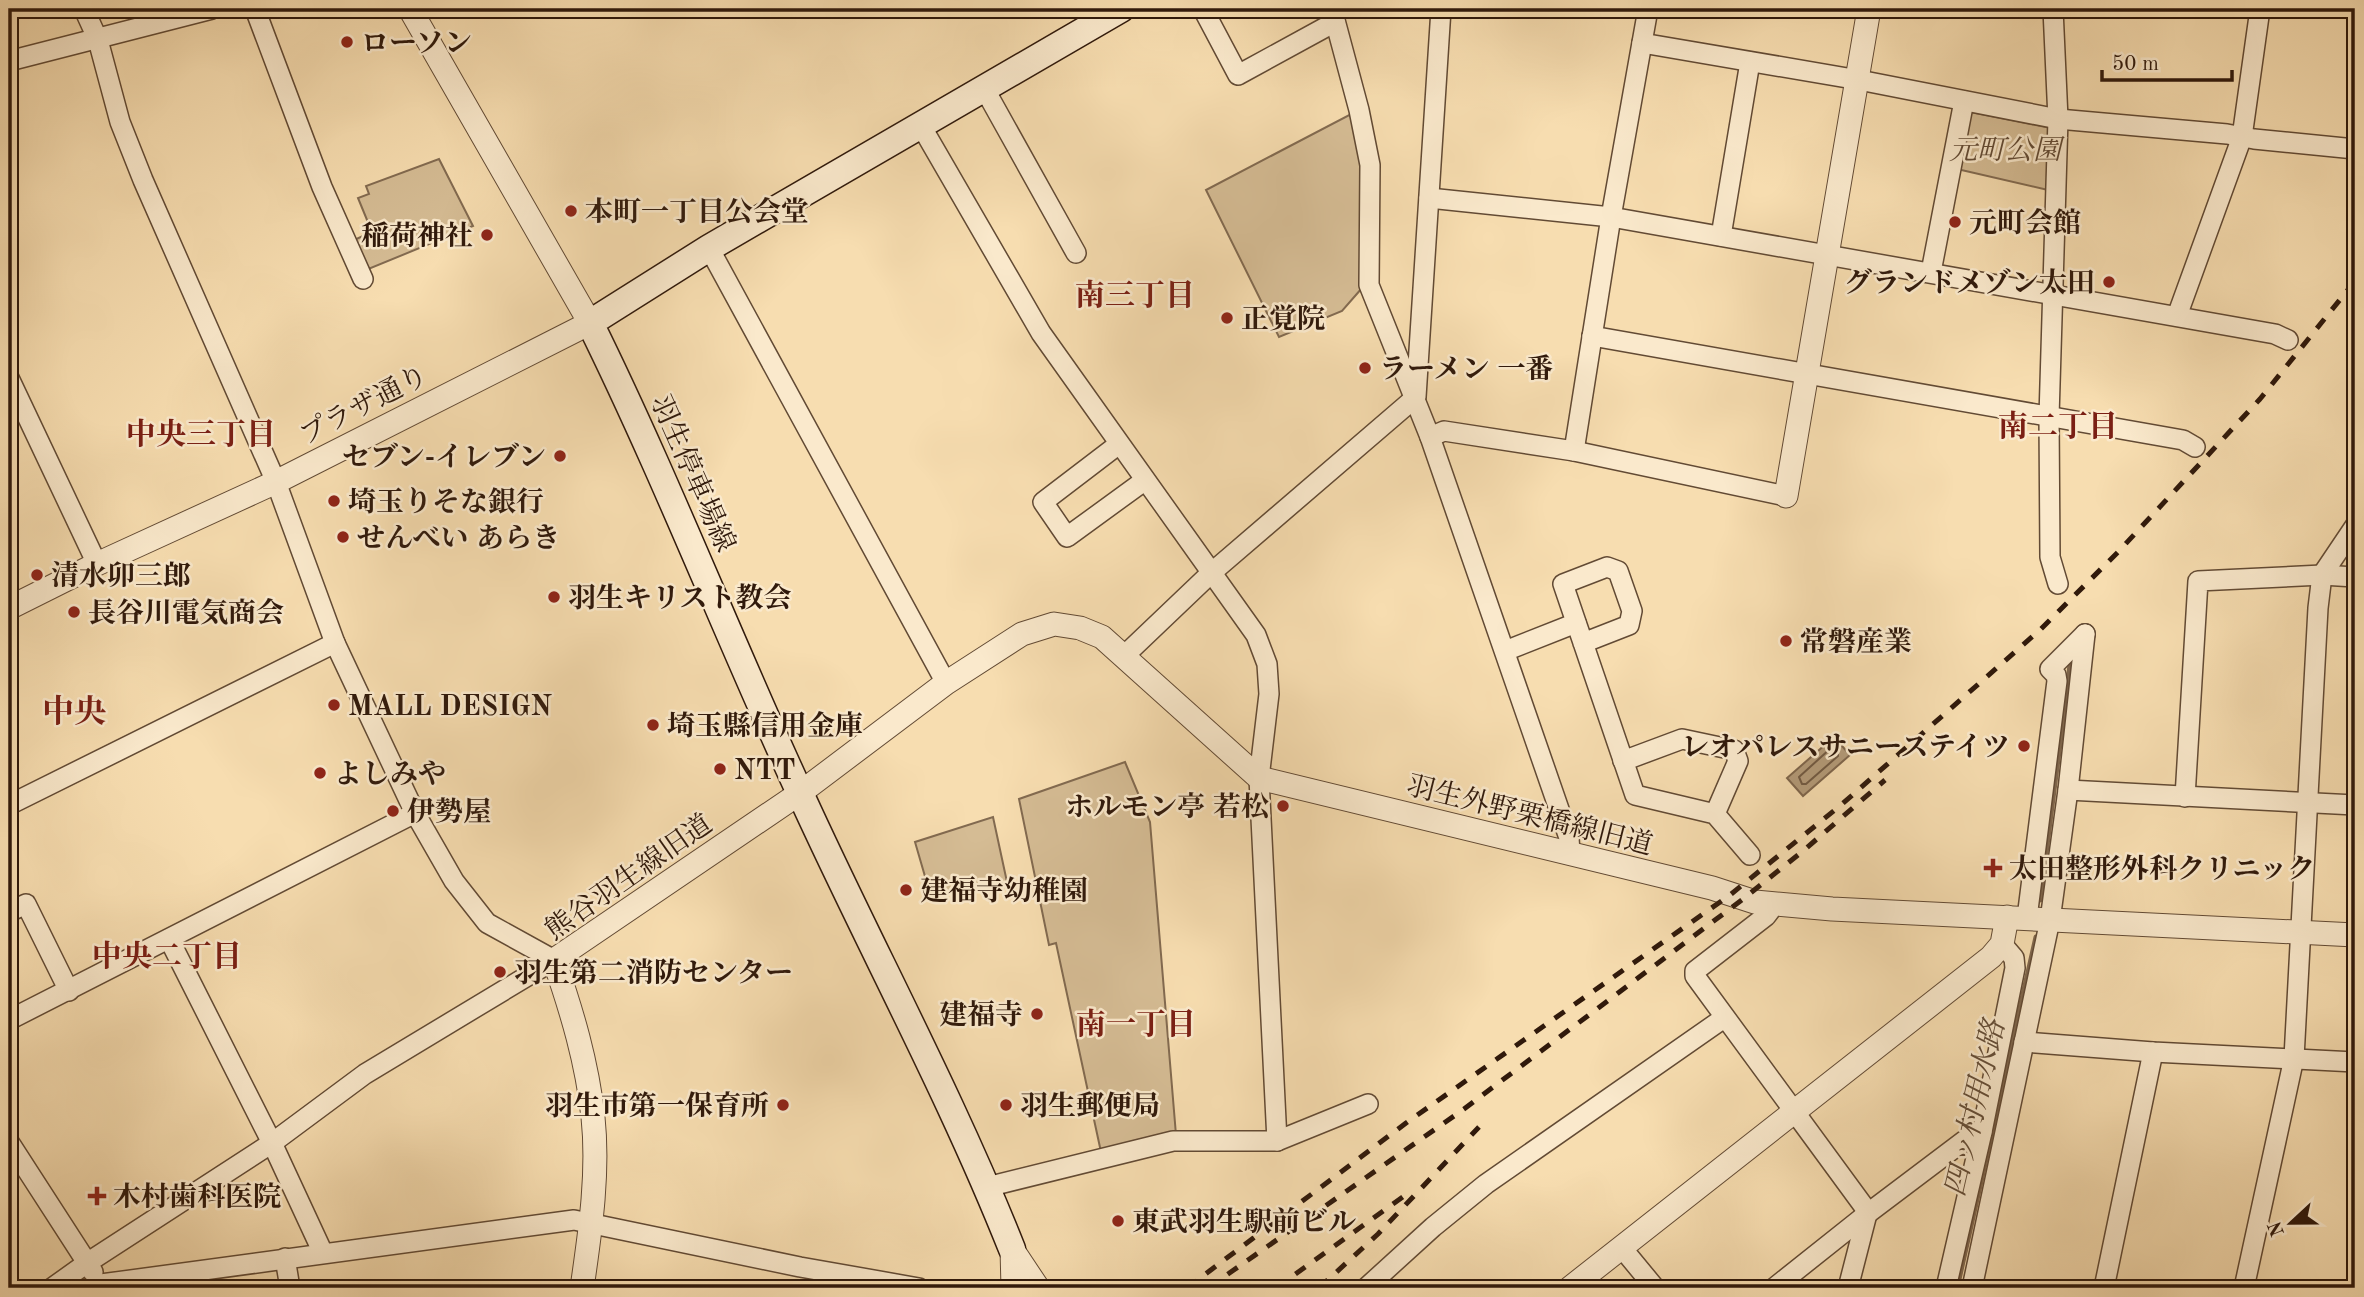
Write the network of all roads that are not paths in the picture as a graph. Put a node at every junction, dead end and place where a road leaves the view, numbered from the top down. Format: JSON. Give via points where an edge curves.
{"nodes":[{"id":1,"x":84,"y":9,"type":"edge"},
{"id":2,"x":212,"y":9,"type":"edge"},
{"id":3,"x":255,"y":9,"type":"edge"},
{"id":4,"x":410,"y":9,"type":"edge"},
{"id":5,"x":1121,"y":9,"type":"edge"},
{"id":6,"x":1203,"y":9,"type":"edge"},
{"id":7,"x":1441,"y":9,"type":"edge"},
{"id":8,"x":1648,"y":9,"type":"edge"},
{"id":9,"x":1869,"y":9,"type":"edge"},
{"id":10,"x":2053,"y":9,"type":"edge"},
{"id":11,"x":2260,"y":9,"type":"edge"},
{"id":12,"x":1334,"y":15,"type":"edge"},
{"id":13,"x":98,"y":40,"type":"junction"},
{"id":14,"x":1642,"y":43,"type":"junction"},
{"id":15,"x":9,"y":61,"type":"edge"},
{"id":16,"x":1750,"y":62,"type":"junction"},
{"id":17,"x":1859,"y":80,"type":"junction"},
{"id":18,"x":984,"y":88,"type":"junction"},
{"id":19,"x":1964,"y":101,"type":"junction"},
{"id":20,"x":2058,"y":119,"type":"junction"},
{"id":21,"x":920,"y":124,"type":"junction"},
{"id":22,"x":2242,"y":136,"type":"junction"},
{"id":23,"x":2355,"y":149,"type":"edge"},
{"id":24,"x":1429,"y":198,"type":"junction"},
{"id":25,"x":1611,"y":217,"type":"junction"},
{"id":26,"x":1721,"y":236,"type":"junction"},
{"id":27,"x":709,"y":248,"type":"junction"},
{"id":28,"x":1076,"y":253,"type":"dead end"},
{"id":29,"x":1829,"y":254,"type":"junction"},
{"id":30,"x":1931,"y":272,"type":"junction"},
{"id":31,"x":363,"y":279,"type":"dead end"},
{"id":32,"x":2052,"y":294,"type":"junction"},
{"id":33,"x":2177,"y":316,"type":"junction"},
{"id":34,"x":590,"y":323,"type":"junction"},
{"id":35,"x":1592,"y":336,"type":"junction"},
{"id":36,"x":2288,"y":340,"type":"dead end"},
{"id":37,"x":1809,"y":374,"type":"junction"},
{"id":38,"x":9,"y":378,"type":"edge"},
{"id":39,"x":1416,"y":397,"type":"junction"},
{"id":40,"x":2049,"y":418,"type":"junction"},
{"id":41,"x":1430,"y":437,"type":"junction"},
{"id":42,"x":1119,"y":444,"type":"junction"},
{"id":43,"x":2195,"y":447,"type":"dead end"},
{"id":44,"x":1574,"y":451,"type":"junction"},
{"id":45,"x":1144,"y":481,"type":"junction"},
{"id":46,"x":276,"y":482,"type":"junction"},
{"id":47,"x":1786,"y":496,"type":"joint"},
{"id":48,"x":2355,"y":526,"type":"edge"},
{"id":49,"x":97,"y":564,"type":"junction"},
{"id":50,"x":1210,"y":574,"type":"junction"},
{"id":51,"x":2322,"y":575,"type":"junction"},
{"id":52,"x":2355,"y":577,"type":"edge"},
{"id":53,"x":2058,"y":584,"type":"dead end"},
{"id":54,"x":9,"y":608,"type":"edge"},
{"id":55,"x":1576,"y":622,"type":"junction"},
{"id":56,"x":335,"y":643,"type":"junction"},
{"id":57,"x":1583,"y":643,"type":"junction"},
{"id":58,"x":1505,"y":651,"type":"junction"},
{"id":59,"x":1124,"y":656,"type":"junction"},
{"id":60,"x":946,"y":683,"type":"junction"},
{"id":61,"x":1623,"y":761,"type":"junction"},
{"id":62,"x":1259,"y":778,"type":"junction"},
{"id":63,"x":2068,"y":790,"type":"junction"},
{"id":64,"x":800,"y":793,"type":"junction"},
{"id":65,"x":2185,"y":797,"type":"junction"},
{"id":66,"x":2309,"y":803,"type":"junction"},
{"id":67,"x":9,"y":805,"type":"edge"},
{"id":68,"x":2355,"y":805,"type":"edge"},
{"id":69,"x":415,"y":813,"type":"junction"},
{"id":70,"x":1715,"y":814,"type":"junction"},
{"id":71,"x":1570,"y":853,"type":"junction"},
{"id":72,"x":1750,"y":855,"type":"dead end"},
{"id":73,"x":1775,"y":904,"type":"junction"},
{"id":74,"x":9,"y":912,"type":"edge"},
{"id":75,"x":2017,"y":918,"type":"junction"},
{"id":76,"x":2050,"y":920,"type":"junction"},
{"id":77,"x":2300,"y":933,"type":"junction"},
{"id":78,"x":2355,"y":935,"type":"edge"},
{"id":79,"x":169,"y":939,"type":"junction"},
{"id":80,"x":2002,"y":944,"type":"junction"},
{"id":81,"x":554,"y":960,"type":"junction"},
{"id":82,"x":69,"y":991,"type":"junction"},
{"id":83,"x":1724,"y":1018,"type":"junction"},
{"id":84,"x":9,"y":1020,"type":"edge"},
{"id":85,"x":2024,"y":1042,"type":"junction"},
{"id":86,"x":2153,"y":1052,"type":"junction"},
{"id":87,"x":2294,"y":1058,"type":"junction"},
{"id":88,"x":2355,"y":1062,"type":"edge"},
{"id":89,"x":1368,"y":1104,"type":"dead end"},
{"id":90,"x":1794,"y":1112,"type":"junction"},
{"id":91,"x":1982,"y":1132,"type":"junction"},
{"id":92,"x":1277,"y":1141,"type":"junction"},
{"id":93,"x":9,"y":1142,"type":"edge"},
{"id":94,"x":272,"y":1143,"type":"junction"},
{"id":95,"x":987,"y":1187,"type":"junction"},
{"id":96,"x":1867,"y":1213,"type":"junction"},
{"id":97,"x":591,"y":1224,"type":"junction"},
{"id":98,"x":1622,"y":1248,"type":"junction"},
{"id":99,"x":1012,"y":1249,"type":"junction"},
{"id":100,"x":323,"y":1253,"type":"junction"},
{"id":101,"x":285,"y":1258,"type":"junction"},
{"id":102,"x":87,"y":1263,"type":"junction"},
{"id":103,"x":102,"y":1286,"type":"edge"},
{"id":104,"x":52,"y":1288,"type":"edge"},
{"id":105,"x":290,"y":1288,"type":"edge"},
{"id":106,"x":582,"y":1288,"type":"edge"},
{"id":107,"x":919,"y":1288,"type":"edge"},
{"id":108,"x":1013,"y":1288,"type":"edge"},
{"id":109,"x":1038,"y":1288,"type":"edge"},
{"id":110,"x":1366,"y":1288,"type":"edge"},
{"id":111,"x":1570,"y":1288,"type":"edge"},
{"id":112,"x":1655,"y":1288,"type":"edge"},
{"id":113,"x":1774,"y":1288,"type":"edge"},
{"id":114,"x":1849,"y":1288,"type":"edge"},
{"id":115,"x":1946,"y":1288,"type":"edge"},
{"id":116,"x":1972,"y":1288,"type":"edge"},
{"id":117,"x":2104,"y":1288,"type":"edge"},
{"id":118,"x":2244,"y":1288,"type":"edge"}],
"edges":[{"from":1,"to":13,"type":"street"},
{"from":2,"to":13,"type":"street"},
{"from":3,"to":31,"type":"street","via":[[322,187]]},
{"from":4,"to":34,"type":"street"},
{"from":5,"to":18,"type":"main road"},
{"from":6,"to":12,"type":"street","via":[[1238,75]]},
{"from":7,"to":24,"type":"street"},
{"from":8,"to":14,"type":"street"},
{"from":9,"to":17,"type":"street"},
{"from":10,"to":20,"type":"street"},
{"from":11,"to":22,"type":"street"},
{"from":12,"to":39,"type":"street","via":[[1370,165],[1369,285]]},
{"from":13,"to":15,"type":"street"},
{"from":13,"to":46,"type":"street","via":[[120,122]]},
{"from":14,"to":16,"type":"street"},
{"from":14,"to":25,"type":"street"},
{"from":16,"to":17,"type":"street"},
{"from":16,"to":26,"type":"street"},
{"from":17,"to":19,"type":"street"},
{"from":17,"to":29,"type":"street"},
{"from":18,"to":21,"type":"main road"},
{"from":18,"to":28,"type":"street"},
{"from":19,"to":20,"type":"street"},
{"from":19,"to":30,"type":"street"},
{"from":20,"to":22,"type":"street"},
{"from":20,"to":32,"type":"street"},
{"from":21,"to":27,"type":"main road"},
{"from":21,"to":42,"type":"street","via":[[1041,333]]},
{"from":22,"to":23,"type":"street"},
{"from":22,"to":33,"type":"street"},
{"from":24,"to":25,"type":"street"},
{"from":24,"to":39,"type":"street"},
{"from":25,"to":26,"type":"street"},
{"from":25,"to":35,"type":"street"},
{"from":26,"to":29,"type":"street"},
{"from":27,"to":34,"type":"main road"},
{"from":27,"to":60,"type":"street"},
{"from":29,"to":30,"type":"street"},
{"from":29,"to":37,"type":"street"},
{"from":30,"to":32,"type":"street"},
{"from":32,"to":33,"type":"street"},
{"from":32,"to":40,"type":"street"},
{"from":33,"to":36,"type":"street"},
{"from":34,"to":46,"type":"street","name":"プラザ通り"},
{"from":34,"to":64,"type":"main road","name":"羽生停車場線","via":[[650,448]]},
{"from":35,"to":37,"type":"street"},
{"from":35,"to":44,"type":"street"},
{"from":37,"to":40,"type":"street"},
{"from":37,"to":47,"type":"street"},
{"from":38,"to":49,"type":"street"},
{"from":39,"to":41,"type":"street"},
{"from":39,"to":50,"type":"street"},
{"from":40,"to":43,"type":"street","via":[[2183,440]]},
{"from":40,"to":53,"type":"street","via":[[2050,558]]},
{"from":41,"to":44,"type":"street","via":[[1444,431]]},
{"from":41,"to":58,"type":"street"},
{"from":42,"to":45,"type":"street"},
{"from":42,"to":45,"type":"street","via":[[1043,502],[1067,537]]},
{"from":44,"to":47,"type":"street"},
{"from":45,"to":50,"type":"street"},
{"from":46,"to":49,"type":"street","name":"プラザ通り"},
{"from":46,"to":56,"type":"street"},
{"from":48,"to":51,"type":"street"},
{"from":49,"to":54,"type":"street","name":"プラザ通り"},
{"from":50,"to":59,"type":"street"},
{"from":50,"to":62,"type":"street","via":[[1256,635],[1267,664],[1269,694]]},
{"from":51,"to":52,"type":"street"},
{"from":51,"to":65,"type":"street","via":[[2198,581]]},
{"from":51,"to":66,"type":"street"},
{"from":55,"to":57,"type":"street"},
{"from":55,"to":57,"type":"street","via":[[1563,584],[1607,567],[1618,571],[1632,611],[1629,625]]},
{"from":55,"to":58,"type":"street"},
{"from":56,"to":67,"type":"street"},
{"from":56,"to":69,"type":"street"},
{"from":57,"to":61,"type":"street"},
{"from":58,"to":71,"type":"street","via":[[1569,838]]},
{"from":59,"to":60,"type":"street","name":"羽生外野栗橋線旧道","via":[[1102,637],[1054,624],[1022,634]]},
{"from":59,"to":62,"type":"street","name":"羽生外野栗橋線旧道"},
{"from":60,"to":64,"type":"street","name":"羽生外野栗橋線旧道"},
{"from":61,"to":70,"type":"street","via":[[1635,795]]},
{"from":61,"to":70,"type":"street","via":[[1682,739],[1734,750],[1738,761]]},
{"from":62,"to":71,"type":"street","name":"羽生外野栗橋線旧道"},
{"from":62,"to":92,"type":"street"},
{"from":63,"to":65,"type":"street"},
{"from":63,"to":75,"type":"street","via":[[2085,634],[2050,670],[2057,681]]},
{"from":63,"to":76,"type":"street"},
{"from":64,"to":81,"type":"street","name":"熊谷羽生線旧道"},
{"from":64,"to":95,"type":"main road","name":"羽生停車場線"},
{"from":65,"to":66,"type":"street"},
{"from":66,"to":68,"type":"street"},
{"from":66,"to":77,"type":"street"},
{"from":69,"to":79,"type":"street"},
{"from":69,"to":81,"type":"street","via":[[454,881],[488,923]]},
{"from":70,"to":72,"type":"street"},
{"from":71,"to":73,"type":"street","name":"羽生外野栗橋線旧道"},
{"from":73,"to":75,"type":"street","name":"羽生外野栗橋線旧道"},
{"from":73,"to":83,"type":"street","via":[[1695,971]]},
{"from":74,"to":82,"type":"street","via":[[26,904]]},
{"from":75,"to":76,"type":"street","name":"羽生外野栗橋線旧道"},
{"from":75,"to":80,"type":"street"},
{"from":76,"to":77,"type":"street","name":"羽生外野栗橋線旧道"},
{"from":76,"to":85,"type":"street"},
{"from":77,"to":78,"type":"street","name":"羽生外野栗橋線旧道"},
{"from":77,"to":87,"type":"street"},
{"from":79,"to":82,"type":"street"},
{"from":79,"to":94,"type":"street"},
{"from":80,"to":90,"type":"street"},
{"from":80,"to":91,"type":"street","via":[[2014,958],[2015,968]]},
{"from":81,"to":94,"type":"street","via":[[365,1074]]},
{"from":81,"to":97,"type":"street","name":"熊谷羽生線旧道","via":[[574,1018],[593,1118]]},
{"from":82,"to":84,"type":"street"},
{"from":83,"to":90,"type":"street"},
{"from":83,"to":110,"type":"street","via":[[1486,1184]]},
{"from":85,"to":86,"type":"street"},
{"from":85,"to":116,"type":"street"},
{"from":86,"to":87,"type":"street"},
{"from":86,"to":117,"type":"street"},
{"from":87,"to":88,"type":"street"},
{"from":87,"to":118,"type":"street"},
{"from":89,"to":92,"type":"street"},
{"from":90,"to":96,"type":"street"},
{"from":90,"to":98,"type":"street"},
{"from":91,"to":96,"type":"street","via":[[1973,1134]]},
{"from":91,"to":115,"type":"street"},
{"from":92,"to":95,"type":"street","via":[[1182,1140]]},
{"from":93,"to":102,"type":"street"},
{"from":94,"to":100,"type":"street"},
{"from":94,"to":102,"type":"street"},
{"from":95,"to":99,"type":"main road","name":"羽生停車場線"},
{"from":96,"to":113,"type":"street"},
{"from":96,"to":114,"type":"street"},
{"from":97,"to":100,"type":"street","via":[[574,1220]]},
{"from":97,"to":106,"type":"street","name":"熊谷羽生線旧道"},
{"from":97,"to":107,"type":"street"},
{"from":98,"to":111,"type":"street"},
{"from":98,"to":112,"type":"street"},
{"from":99,"to":108,"type":"street"},
{"from":99,"to":109,"type":"street"},
{"from":100,"to":101,"type":"street"},
{"from":101,"to":103,"type":"street"},
{"from":101,"to":105,"type":"street"},
{"from":102,"to":103,"type":"street"},
{"from":102,"to":104,"type":"street"}]}
